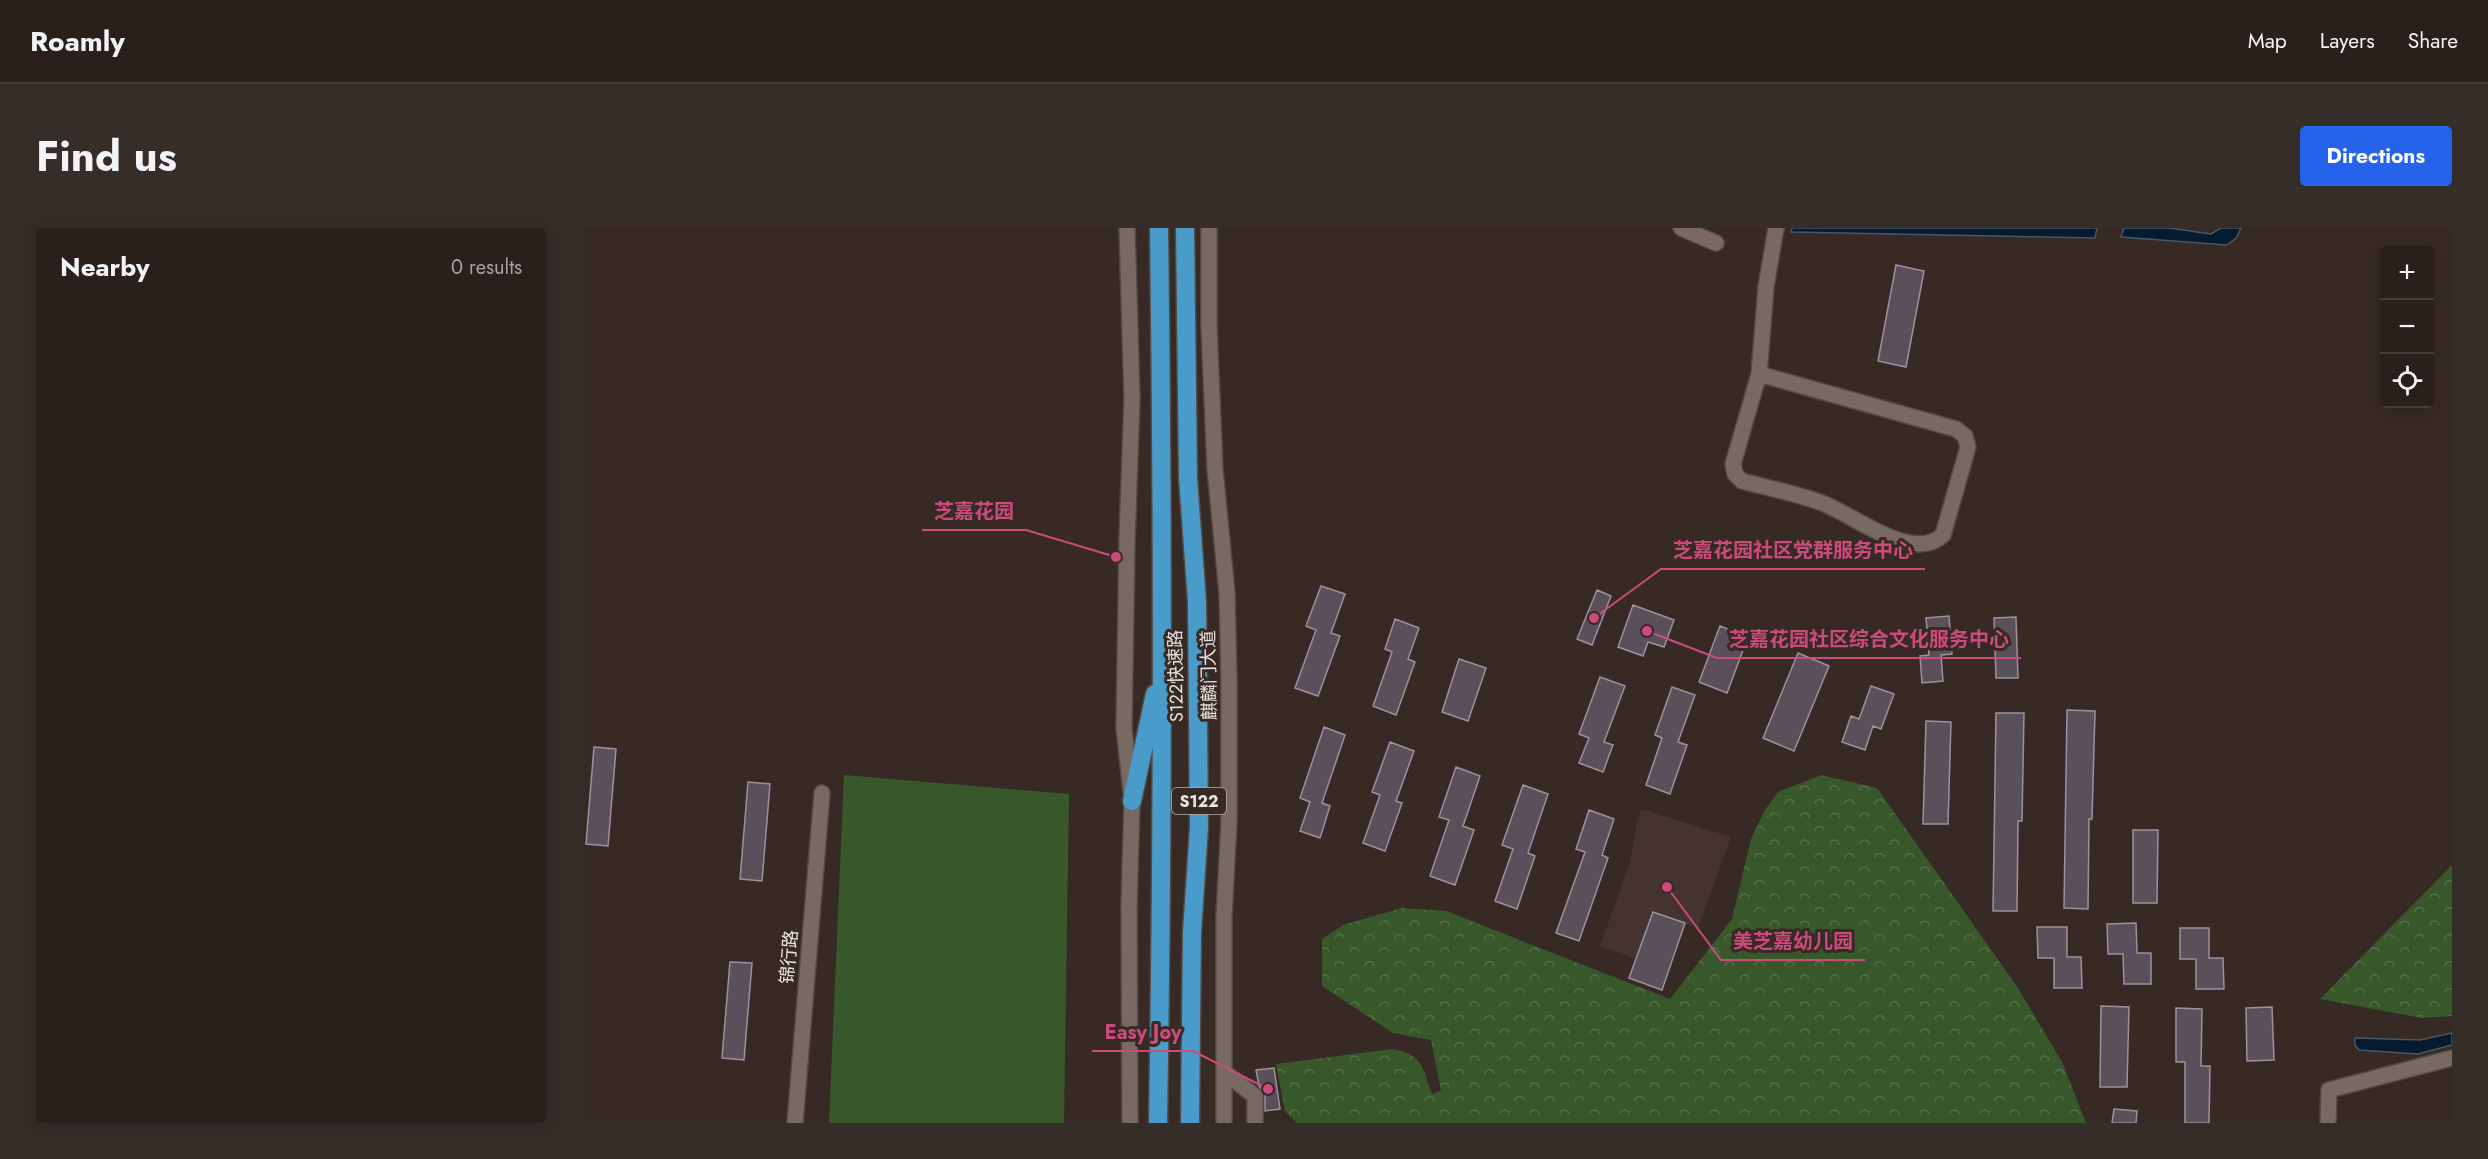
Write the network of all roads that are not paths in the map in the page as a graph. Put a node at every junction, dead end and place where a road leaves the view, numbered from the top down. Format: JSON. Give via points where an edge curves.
{"nodes":[{"id":1,"x":1159,"y":228,"type":"edge"},
{"id":2,"x":1185,"y":228,"type":"edge"},
{"id":3,"x":1209,"y":228,"type":"edge"},
{"id":4,"x":1682,"y":228,"type":"edge"},
{"id":5,"x":1776,"y":228,"type":"edge"},
{"id":6,"x":1128,"y":229,"type":"edge"},
{"id":7,"x":1716,"y":243,"type":"dead end"},
{"id":8,"x":1759,"y":374,"type":"junction"},
{"id":9,"x":1162,"y":660,"type":"junction"},
{"id":10,"x":822,"y":794,"type":"dead end"},
{"id":11,"x":1132,"y":801,"type":"junction"},
{"id":12,"x":2452,"y":1058,"type":"edge"},
{"id":13,"x":1225,"y":1073,"type":"junction"},
{"id":14,"x":795,"y":1123,"type":"edge"},
{"id":15,"x":1130,"y":1123,"type":"edge"},
{"id":16,"x":1158,"y":1123,"type":"edge"},
{"id":17,"x":1190,"y":1123,"type":"edge"},
{"id":18,"x":1224,"y":1123,"type":"edge"},
{"id":19,"x":1255,"y":1123,"type":"edge"},
{"id":20,"x":2328,"y":1123,"type":"edge"}],
"edges":[{"from":1,"to":9,"type":"highway","name":"S122快速路","number":"S122"},
{"from":2,"to":17,"type":"highway","name":"S122快速路","number":"S122","via":[[1188,478],[1197,602],[1199,815],[1192,932]]},
{"from":3,"to":13,"type":"street","name":"麒麟门大道","via":[[1215,469],[1227,593],[1229,682]]},
{"from":4,"to":7,"type":"street"},
{"from":5,"to":8,"type":"street","via":[[1766,286]]},
{"from":6,"to":11,"type":"street","via":[[1132,399],[1124,728]]},
{"from":8,"to":8,"type":"street","via":[[1733,464],[1742,481],[1823,503],[1877,533],[1923,546],[1943,535],[1968,447],[1965,436],[1956,429]]},
{"from":9,"to":11,"type":"highway"},
{"from":9,"to":16,"type":"highway","name":"S122快速路","number":"S122"},
{"from":10,"to":14,"type":"street","name":"锦行路"},
{"from":11,"to":15,"type":"street"},
{"from":12,"to":20,"type":"street","via":[[2329,1090]]},
{"from":13,"to":18,"type":"street","name":"麒麟门大道"},
{"from":13,"to":19,"type":"street","via":[[1255,1096]]}]}
